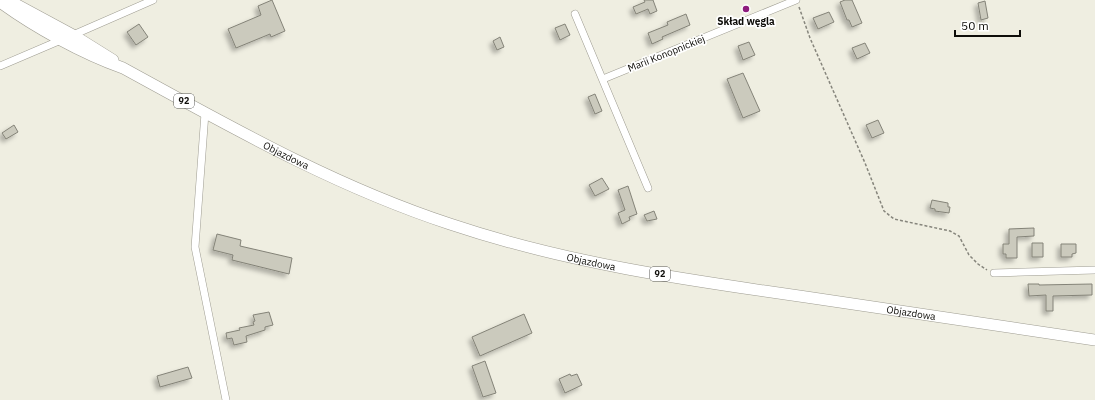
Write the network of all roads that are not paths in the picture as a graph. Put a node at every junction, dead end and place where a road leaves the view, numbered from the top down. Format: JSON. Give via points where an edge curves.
{"nodes":[{"id":1,"x":8,"y":0,"type":"edge"},
{"id":2,"x":153,"y":0,"type":"edge"},
{"id":3,"x":796,"y":0,"type":"edge"},
{"id":4,"x":0,"y":2,"type":"edge"},
{"id":5,"x":575,"y":14,"type":"dead end"},
{"id":6,"x":73,"y":35,"type":"junction"},
{"id":7,"x":61,"y":40,"type":"junction"},
{"id":8,"x":0,"y":66,"type":"edge"},
{"id":9,"x":123,"y":68,"type":"junction"},
{"id":10,"x":603,"y":79,"type":"junction"},
{"id":11,"x":205,"y":113,"type":"junction"},
{"id":12,"x":648,"y":188,"type":"dead end"},
{"id":13,"x":1095,"y":270,"type":"edge"},
{"id":14,"x":994,"y":273,"type":"road end"},
{"id":15,"x":1095,"y":340,"type":"edge"},
{"id":16,"x":226,"y":400,"type":"edge"}],
"edges":[{"from":1,"to":6,"type":"main road","name":"Objazdowa","number":"92"},
{"from":2,"to":6,"type":"street"},
{"from":3,"to":10,"type":"street","name":"Marii Konopnickiej"},
{"from":4,"to":7,"type":"main road","name":"Objazdowa","number":"92"},
{"from":5,"to":10,"type":"street"},
{"from":6,"to":9,"type":"main road","name":"Objazdowa","number":"92","via":[[107,55]]},
{"from":7,"to":8,"type":"street"},
{"from":7,"to":9,"type":"main road","name":"Objazdowa","number":"92"},
{"from":9,"to":11,"type":"main road","name":"Objazdowa","number":"92"},
{"from":10,"to":12,"type":"street"},
{"from":11,"to":15,"type":"main road","name":"Objazdowa","number":"92","via":[[286,156],[371,195],[520,246],[628,270]]},
{"from":11,"to":16,"type":"street","via":[[195,247]]},
{"from":13,"to":14,"type":"street"}]}
